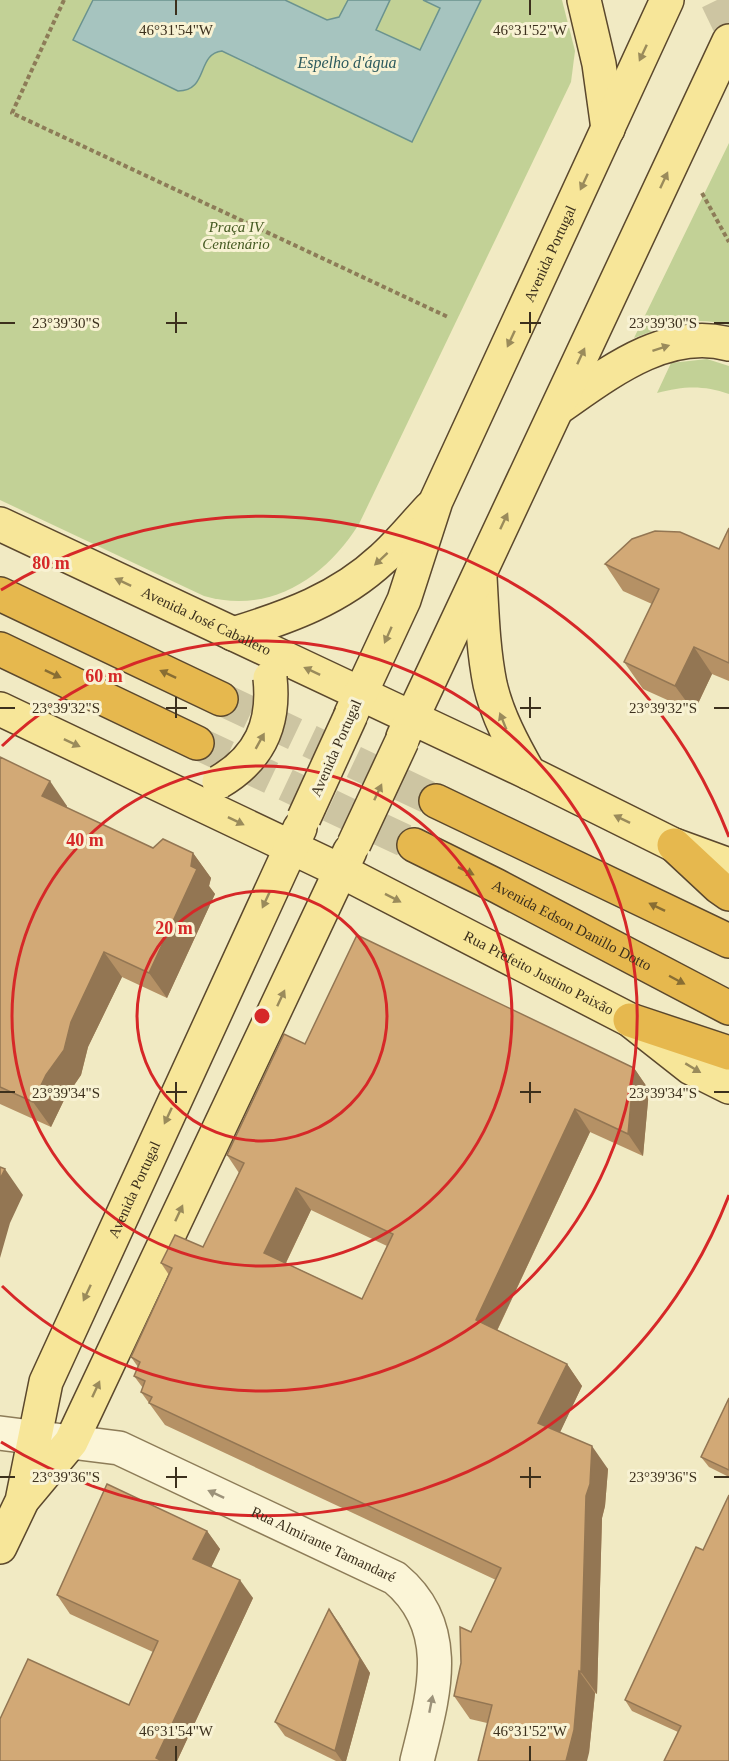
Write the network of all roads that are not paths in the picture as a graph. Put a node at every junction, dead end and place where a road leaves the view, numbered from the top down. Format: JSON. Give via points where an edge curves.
{"nodes":[{"id":1,"x":584,"y":0,"type":"edge"},
{"id":2,"x":667,"y":0,"type":"edge"},
{"id":3,"x":723,"y":54,"type":"edge"},
{"id":4,"x":608,"y":129,"type":"junction"},
{"id":5,"x":729,"y":344,"type":"edge"},
{"id":6,"x":557,"y":409,"type":"junction"},
{"id":7,"x":436,"y":501,"type":"junction"},
{"id":8,"x":0,"y":524,"type":"edge"},
{"id":9,"x":480,"y":574,"type":"junction"},
{"id":10,"x":0,"y":594,"type":"edge"},
{"id":11,"x":233,"y":634,"type":"junction"},
{"id":12,"x":0,"y":649,"type":"edge"},
{"id":13,"x":267,"y":663,"type":"junction"},
{"id":14,"x":221,"y":699,"type":"tunnel mouth"},
{"id":15,"x":355,"y":704,"type":"junction"},
{"id":16,"x":0,"y":709,"type":"edge"},
{"id":17,"x":407,"y":730,"type":"junction"},
{"id":18,"x":197,"y":743,"type":"tunnel mouth"},
{"id":19,"x":529,"y":773,"type":"junction"},
{"id":20,"x":183,"y":796,"type":"junction"},
{"id":21,"x":436,"y":801,"type":"tunnel mouth"},
{"id":22,"x":674,"y":845,"type":"junction"},
{"id":23,"x":414,"y":846,"type":"tunnel mouth"},
{"id":24,"x":291,"y":847,"type":"junction"},
{"id":25,"x":347,"y":858,"type":"junction"},
{"id":26,"x":729,"y":865,"type":"edge"},
{"id":27,"x":729,"y":894,"type":"edge"},
{"id":28,"x":729,"y":941,"type":"edge"},
{"id":29,"x":729,"y":1008,"type":"edge"},
{"id":30,"x":630,"y":1020,"type":"junction"},
{"id":31,"x":729,"y":1053,"type":"edge"},
{"id":32,"x":729,"y":1088,"type":"edge"},
{"id":33,"x":0,"y":1433,"type":"edge"},
{"id":34,"x":35,"y":1437,"type":"junction"},
{"id":35,"x":71,"y":1442,"type":"junction"},
{"id":36,"x":22,"y":1501,"type":"junction"},
{"id":37,"x":0,"y":1547,"type":"edge"},
{"id":38,"x":417,"y":1761,"type":"edge"}],
"edges":[{"from":1,"to":4,"type":"main road","via":[[599,64]]},
{"from":2,"to":4,"type":"main road","name":"Avenida Portugal","one_way":true},
{"from":6,"to":3,"type":"main road","name":"Avenida Portugal","one_way":true},
{"from":4,"to":7,"type":"main road","name":"Avenida Portugal","one_way":true},
{"from":6,"to":5,"type":"main road","one_way":true,"via":[[603,377],[653,350],[698,339]]},
{"from":9,"to":6,"type":"main road","name":"Avenida Portugal","one_way":true},
{"from":7,"to":11,"type":"main road","one_way":true,"via":[[382,559],[351,584],[295,614]]},
{"from":7,"to":15,"type":"main road","name":"Avenida Portugal","one_way":true,"via":[[404,600]]},
{"from":11,"to":8,"type":"main road","name":"Avenida José Caballero","one_way":true},
{"from":9,"to":17,"type":"main road","name":"Avenida Portugal"},
{"from":19,"to":9,"type":"main road","one_way":true,"via":[[505,726],[490,683]]},
{"from":14,"to":10,"type":"highway","one_way":true},
{"from":11,"to":13,"type":"main road","name":"Avenida José Caballero"},
{"from":12,"to":18,"type":"highway","one_way":true},
{"from":15,"to":13,"type":"main road","name":"Avenida José Caballero","one_way":true},
{"from":20,"to":13,"type":"main road","one_way":true,"bridge":true,"via":[[219,782],[249,760],[270,715]]},
{"from":15,"to":17,"type":"main road","name":"Avenida José Caballero"},
{"from":15,"to":24,"type":"main road","name":"Avenida Portugal","bridge":true},
{"from":16,"to":20,"type":"main road","one_way":true},
{"from":17,"to":19,"type":"main road"},
{"from":25,"to":17,"type":"main road","name":"Avenida Portugal","one_way":true,"bridge":true},
{"from":22,"to":19,"type":"main road","one_way":true},
{"from":20,"to":24,"type":"main road","one_way":true},
{"from":28,"to":21,"type":"highway","one_way":true},
{"from":22,"to":26,"type":"main road"},
{"from":22,"to":27,"type":"highway"},
{"from":23,"to":29,"type":"highway","name":"Avenida Edson Danillo Dotto","one_way":true},
{"from":24,"to":25,"type":"main road"},
{"from":24,"to":34,"type":"main road","name":"Avenida Portugal","one_way":true,"via":[[46,1382]]},
{"from":25,"to":30,"type":"main road","name":"Rua Prefeito Justino Paixão","one_way":true},
{"from":35,"to":25,"type":"main road","name":"Avenida Portugal","one_way":true},
{"from":30,"to":31,"type":"highway"},
{"from":30,"to":32,"type":"main road","name":"Rua Prefeito Justino Paixão","one_way":true,"via":[[691,1068]]},
{"from":33,"to":34,"type":"street","name":"Rua Almirante Tamandaré"},
{"from":34,"to":35,"type":"street","name":"Rua Almirante Tamandaré"},
{"from":34,"to":36,"type":"main road","name":"Avenida Portugal"},
{"from":35,"to":36,"type":"main road","name":"Avenida Portugal"},
{"from":38,"to":35,"type":"street","name":"Rua Almirante Tamandaré","one_way":true,"via":[[432,1699],[435,1664],[424,1611],[411,1592],[395,1578],[119,1448]]},
{"from":36,"to":37,"type":"main road","name":"Avenida Portugal"}]}
